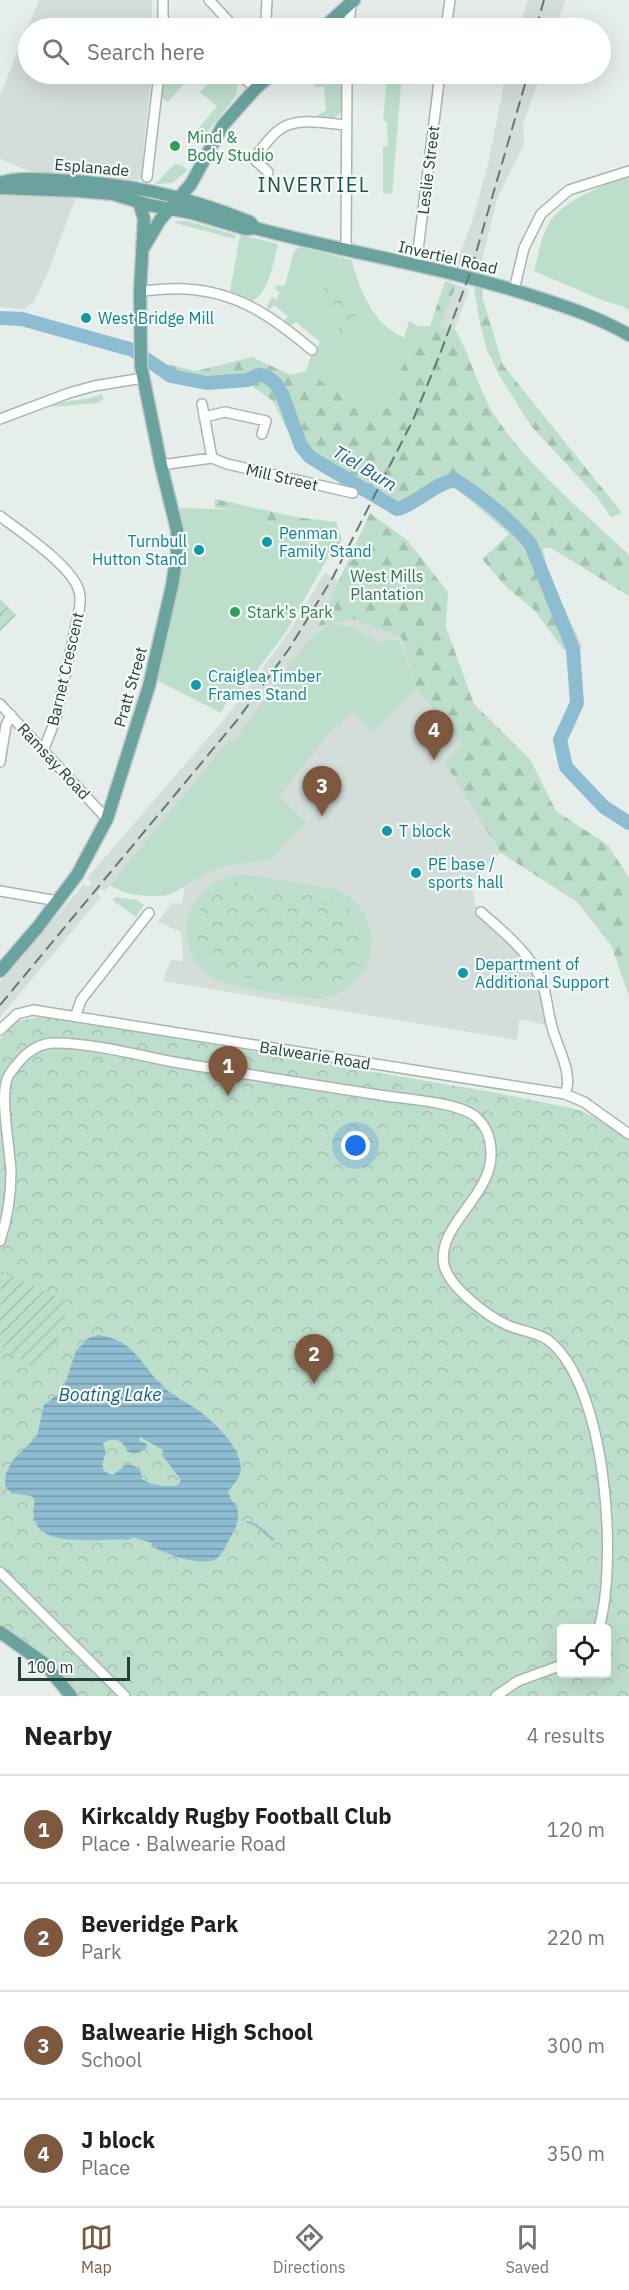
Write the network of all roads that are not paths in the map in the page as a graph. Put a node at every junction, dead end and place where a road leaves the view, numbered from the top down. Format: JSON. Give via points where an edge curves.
{"nodes":[{"id":1,"x":163,"y":0,"type":"edge"},
{"id":2,"x":209,"y":0,"type":"edge"},
{"id":3,"x":267,"y":0,"type":"edge"},
{"id":4,"x":450,"y":0,"type":"edge"},
{"id":5,"x":352,"y":2,"type":"edge"},
{"id":6,"x":219,"y":4,"type":"edge"},
{"id":7,"x":164,"y":18,"type":"edge"},
{"id":8,"x":228,"y":18,"type":"edge"},
{"id":9,"x":266,"y":18,"type":"edge"},
{"id":10,"x":335,"y":18,"type":"edge"},
{"id":11,"x":350,"y":18,"type":"edge"},
{"id":12,"x":447,"y":18,"type":"edge"},
{"id":13,"x":158,"y":84,"type":"edge"},
{"id":14,"x":251,"y":84,"type":"edge"},
{"id":15,"x":261,"y":84,"type":"edge"},
{"id":16,"x":347,"y":84,"type":"edge"},
{"id":17,"x":439,"y":84,"type":"edge"},
{"id":18,"x":256,"y":88,"type":"junction"},
{"id":19,"x":346,"y":124,"type":"junction"},
{"id":20,"x":629,"y":171,"type":"edge"},
{"id":21,"x":268,"y":172,"type":"dead end"},
{"id":22,"x":147,"y":177,"type":"dead end"},
{"id":23,"x":0,"y":183,"type":"edge"},
{"id":24,"x":0,"y":188,"type":"edge"},
{"id":25,"x":152,"y":191,"type":"junction"},
{"id":26,"x":181,"y":197,"type":"junction"},
{"id":27,"x":139,"y":202,"type":"junction"},
{"id":28,"x":170,"y":209,"type":"junction"},
{"id":29,"x":192,"y":213,"type":"junction"},
{"id":30,"x":255,"y":228,"type":"junction"},
{"id":31,"x":142,"y":250,"type":"junction"},
{"id":32,"x":346,"y":251,"type":"junction"},
{"id":33,"x":416,"y":266,"type":"junction"},
{"id":34,"x":514,"y":290,"type":"junction"},
{"id":35,"x":140,"y":291,"type":"junction"},
{"id":36,"x":629,"y":335,"type":"edge"},
{"id":37,"x":312,"y":350,"type":"dead end"},
{"id":38,"x":142,"y":372,"type":"junction"},
{"id":39,"x":202,"y":404,"type":"dead end"},
{"id":40,"x":204,"y":417,"type":"junction"},
{"id":41,"x":0,"y":419,"type":"edge"},
{"id":42,"x":262,"y":434,"type":"dead end"},
{"id":43,"x":212,"y":458,"type":"junction"},
{"id":44,"x":161,"y":465,"type":"junction"},
{"id":45,"x":353,"y":493,"type":"dead end"},
{"id":46,"x":0,"y":516,"type":"edge"},
{"id":47,"x":0,"y":704,"type":"edge"},
{"id":48,"x":11,"y":715,"type":"junction"},
{"id":49,"x":44,"y":749,"type":"junction"},
{"id":50,"x":0,"y":762,"type":"edge"},
{"id":51,"x":107,"y":819,"type":"junction"},
{"id":52,"x":0,"y":891,"type":"edge"},
{"id":53,"x":58,"y":901,"type":"junction"},
{"id":54,"x":481,"y":912,"type":"dead end"},
{"id":55,"x":149,"y":913,"type":"dead end"},
{"id":56,"x":0,"y":971,"type":"edge"},
{"id":57,"x":76,"y":1015,"type":"junction"},
{"id":58,"x":0,"y":1030,"type":"edge"},
{"id":59,"x":565,"y":1094,"type":"junction"},
{"id":60,"x":629,"y":1134,"type":"edge"},
{"id":61,"x":0,"y":1240,"type":"edge"},
{"id":62,"x":0,"y":1572,"type":"edge"},
{"id":63,"x":600,"y":1624,"type":"edge"},
{"id":64,"x":0,"y":1632,"type":"edge"},
{"id":65,"x":557,"y":1666,"type":"edge"},
{"id":66,"x":71,"y":1696,"type":"edge"},
{"id":67,"x":125,"y":1696,"type":"edge"},
{"id":68,"x":496,"y":1696,"type":"edge"}],
"edges":[{"from":1,"to":7,"type":"street"},
{"from":2,"to":6,"type":"street"},
{"from":3,"to":9,"type":"street"},
{"from":4,"to":12,"type":"street"},
{"from":5,"to":10,"type":"main road"},
{"from":5,"to":11,"type":"street"},
{"from":6,"to":8,"type":"street"},
{"from":13,"to":22,"type":"street"},
{"from":14,"to":18,"type":"street"},
{"from":15,"to":18,"type":"main road"},
{"from":16,"to":19,"type":"street"},
{"from":17,"to":33,"type":"street","name":"Leslie Street"},
{"from":18,"to":26,"type":"main road","via":[[219,130],[192,184]]},
{"from":19,"to":21,"type":"street","via":[[288,125],[254,159]]},
{"from":19,"to":32,"type":"street"},
{"from":20,"to":34,"type":"street","via":[[569,190],[541,214],[524,248]]},
{"from":23,"to":25,"type":"main road","name":"Esplanade","via":[[61,180]]},
{"from":24,"to":27,"type":"main road","name":"Esplanade","via":[[102,193]]},
{"from":25,"to":26,"type":"main road","name":"Esplanade"},
{"from":25,"to":28,"type":"main road"},
{"from":26,"to":28,"type":"main road"},
{"from":26,"to":29,"type":"main road"},
{"from":26,"to":30,"type":"main road","name":"Invertiel Road","via":[[231,214]]},
{"from":27,"to":28,"type":"main road","name":"Esplanade"},
{"from":27,"to":31,"type":"main road","name":"Pratt Street","via":[[144,219]]},
{"from":28,"to":29,"type":"main road","name":"Invertiel Road"},
{"from":28,"to":31,"type":"main road"},
{"from":29,"to":30,"type":"main road","name":"Invertiel Road","via":[[246,229]]},
{"from":30,"to":32,"type":"main road","name":"Invertiel Road"},
{"from":31,"to":35,"type":"main road","name":"Pratt Street"},
{"from":32,"to":33,"type":"main road","name":"Invertiel Road"},
{"from":33,"to":34,"type":"main road","name":"Invertiel Road"},
{"from":34,"to":36,"type":"main road","name":"Invertiel Road","via":[[566,306]]},
{"from":35,"to":37,"type":"street","via":[[185,289],[233,298],[271,318]]},
{"from":35,"to":38,"type":"main road","name":"Pratt Street"},
{"from":38,"to":41,"type":"street","via":[[69,393]]},
{"from":38,"to":44,"type":"main road","name":"Pratt Street"},
{"from":39,"to":40,"type":"street"},
{"from":40,"to":42,"type":"street","via":[[225,412],[266,422]]},
{"from":40,"to":43,"type":"street"},
{"from":43,"to":44,"type":"street","name":"Mill Street"},
{"from":43,"to":45,"type":"street","name":"Mill Street"},
{"from":44,"to":51,"type":"main road","name":"Pratt Street","via":[[177,530],[177,554],[149,686]]},
{"from":46,"to":49,"type":"street","name":"Barnet Crescent","via":[[61,565],[80,592],[56,718]]},
{"from":47,"to":48,"type":"street","name":"Ramsay Road"},
{"from":48,"to":49,"type":"street","name":"Ramsay Road"},
{"from":48,"to":50,"type":"street"},
{"from":49,"to":51,"type":"street","name":"Ramsay Road"},
{"from":51,"to":53,"type":"main road","name":"Pratt Street","via":[[81,869]]},
{"from":52,"to":53,"type":"street"},
{"from":53,"to":56,"type":"main road","name":"Pratt Street"},
{"from":54,"to":59,"type":"street","via":[[519,946],[544,985],[551,1025],[565,1065],[569,1087]]},
{"from":55,"to":57,"type":"street","via":[[81,1000]]},
{"from":57,"to":58,"type":"street","name":"Balwearie Road","via":[[33,1010],[17,1014]]},
{"from":57,"to":59,"type":"street","name":"Balwearie Road"},
{"from":59,"to":60,"type":"street","name":"Balwearie Road","via":[[584,1102]]},
{"from":61,"to":63,"type":"street","via":[[11,1175],[3,1107],[6,1079],[20,1061],[42,1045],[80,1045],[470,1112],[488,1135],[491,1160],[481,1188],[449,1235],[444,1264],[448,1275],[473,1302],[506,1325],[546,1338],[565,1356],[579,1383],[597,1437],[608,1530],[607,1580]]},
{"from":62,"to":67,"type":"street"},
{"from":64,"to":66,"type":"main road","via":[[45,1664]]},
{"from":65,"to":68,"type":"street","via":[[518,1681]]}]}
